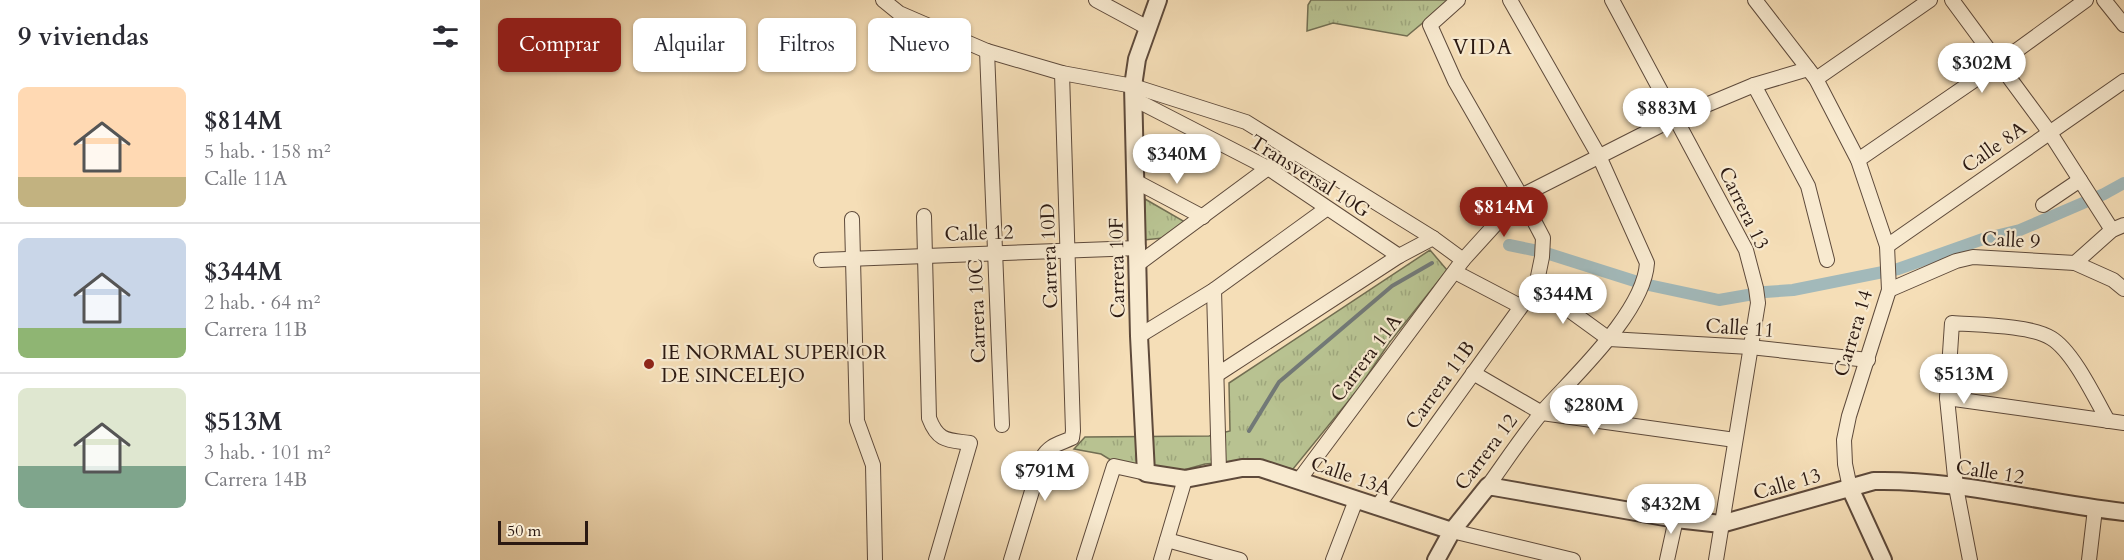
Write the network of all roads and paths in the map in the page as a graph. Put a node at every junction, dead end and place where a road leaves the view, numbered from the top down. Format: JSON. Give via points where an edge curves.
{"nodes":[{"id":1,"x":883,"y":0,"type":"edge"},
{"id":2,"x":1095,"y":0,"type":"edge"},
{"id":3,"x":1158,"y":0,"type":"edge"},
{"id":4,"x":1458,"y":0,"type":"edge"},
{"id":5,"x":1510,"y":0,"type":"edge"},
{"id":6,"x":1612,"y":0,"type":"edge"},
{"id":7,"x":1755,"y":0,"type":"edge"},
{"id":8,"x":1930,"y":0,"type":"edge"},
{"id":9,"x":1952,"y":0,"type":"edge"},
{"id":10,"x":2086,"y":0,"type":"edge"},
{"id":11,"x":2104,"y":0,"type":"edge"},
{"id":12,"x":2124,"y":25,"type":"edge"},
{"id":13,"x":1148,"y":28,"type":"junction"},
{"id":14,"x":987,"y":51,"type":"junction"},
{"id":15,"x":1998,"y":64,"type":"junction"},
{"id":16,"x":1062,"y":73,"type":"junction"},
{"id":17,"x":1812,"y":74,"type":"junction"},
{"id":18,"x":2124,"y":81,"type":"edge"},
{"id":19,"x":1754,"y":86,"type":"junction"},
{"id":20,"x":1134,"y":92,"type":"junction"},
{"id":21,"x":1675,"y":118,"type":"junction"},
{"id":22,"x":2050,"y":133,"type":"junction"},
{"id":23,"x":1294,"y":153,"type":"junction"},
{"id":24,"x":1599,"y":156,"type":"junction"},
{"id":25,"x":1858,"y":160,"type":"junction"},
{"id":26,"x":1268,"y":168,"type":"junction"},
{"id":27,"x":2080,"y":180,"type":"junction"},
{"id":28,"x":1135,"y":181,"type":"junction"},
{"id":29,"x":1521,"y":196,"type":"junction"},
{"id":30,"x":2043,"y":205,"type":"dead end"},
{"id":31,"x":1326,"y":208,"type":"junction"},
{"id":32,"x":924,"y":216,"type":"dead end"},
{"id":33,"x":1203,"y":217,"type":"junction"},
{"id":34,"x":852,"y":219,"type":"dead end"},
{"id":35,"x":2118,"y":228,"type":"edge"},
{"id":36,"x":1433,"y":238,"type":"junction"},
{"id":37,"x":1069,"y":251,"type":"junction"},
{"id":38,"x":1888,"y":253,"type":"junction"},
{"id":39,"x":994,"y":254,"type":"junction"},
{"id":40,"x":925,"y":256,"type":"junction"},
{"id":41,"x":1138,"y":256,"type":"junction"},
{"id":42,"x":1400,"y":256,"type":"junction"},
{"id":43,"x":853,"y":259,"type":"junction"},
{"id":44,"x":821,"y":260,"type":"dead end"},
{"id":45,"x":1463,"y":260,"type":"junction"},
{"id":46,"x":1827,"y":260,"type":"dead end"},
{"id":47,"x":2075,"y":263,"type":"junction"},
{"id":48,"x":1455,"y":272,"type":"junction"},
{"id":49,"x":1536,"y":286,"type":"junction"},
{"id":50,"x":2124,"y":289,"type":"edge"},
{"id":51,"x":1214,"y":290,"type":"junction"},
{"id":52,"x":1889,"y":290,"type":"junction"},
{"id":53,"x":1520,"y":306,"type":"junction"},
{"id":54,"x":1139,"y":336,"type":"junction"},
{"id":55,"x":1609,"y":339,"type":"junction"},
{"id":56,"x":1750,"y":347,"type":"junction"},
{"id":57,"x":1868,"y":360,"type":"junction"},
{"id":58,"x":1473,"y":373,"type":"junction"},
{"id":59,"x":1218,"y":374,"type":"junction"},
{"id":60,"x":1947,"y":398,"type":"junction"},
{"id":61,"x":1542,"y":413,"type":"junction"},
{"id":62,"x":2108,"y":421,"type":"junction"},
{"id":63,"x":2124,"y":423,"type":"edge"},
{"id":64,"x":1002,"y":425,"type":"dead end"},
{"id":65,"x":1735,"y":440,"type":"junction"},
{"id":66,"x":1219,"y":471,"type":"junction"},
{"id":67,"x":1146,"y":473,"type":"junction"},
{"id":68,"x":1185,"y":479,"type":"junction"},
{"id":69,"x":1299,"y":480,"type":"junction"},
{"id":70,"x":1488,"y":486,"type":"junction"},
{"id":71,"x":1956,"y":487,"type":"junction"},
{"id":72,"x":1850,"y":488,"type":"junction"},
{"id":73,"x":1356,"y":500,"type":"junction"},
{"id":74,"x":1377,"y":507,"type":"junction"},
{"id":75,"x":2095,"y":509,"type":"junction"},
{"id":76,"x":2124,"y":512,"type":"edge"},
{"id":77,"x":1676,"y":519,"type":"junction"},
{"id":78,"x":1721,"y":524,"type":"junction"},
{"id":79,"x":1452,"y":531,"type":"junction"},
{"id":80,"x":1167,"y":540,"type":"junction"},
{"id":81,"x":875,"y":560,"type":"edge"},
{"id":82,"x":936,"y":560,"type":"edge"},
{"id":83,"x":1011,"y":560,"type":"edge"},
{"id":84,"x":1084,"y":560,"type":"edge"},
{"id":85,"x":1161,"y":560,"type":"edge"},
{"id":86,"x":1239,"y":560,"type":"edge"},
{"id":87,"x":1333,"y":560,"type":"edge"},
{"id":88,"x":1436,"y":560,"type":"edge"},
{"id":89,"x":1572,"y":560,"type":"edge"},
{"id":90,"x":1667,"y":560,"type":"edge"},
{"id":91,"x":1716,"y":560,"type":"edge"},
{"id":92,"x":1883,"y":560,"type":"edge"},
{"id":93,"x":1970,"y":560,"type":"edge"},
{"id":94,"x":2089,"y":560,"type":"edge"}],
"edges":[{"from":1,"to":14,"type":"street","via":[[899,13]]},
{"from":2,"to":13,"type":"street"},
{"from":3,"to":13,"type":"street","name":"Carrera 10F"},
{"from":4,"to":29,"type":"street","name":"Carrera 11B","via":[[1430,25],[1455,81]]},
{"from":5,"to":24,"type":"street","name":"Carrera 12"},
{"from":6,"to":21,"type":"street","name":"Carrera 13"},
{"from":7,"to":17,"type":"street","name":"Carrera 14"},
{"from":8,"to":17,"type":"street"},
{"from":9,"to":15,"type":"street"},
{"from":10,"to":15,"type":"street"},
{"from":11,"to":12,"type":"street"},
{"from":13,"to":20,"type":"street","name":"Carrera 10F","via":[[1137,59]]},
{"from":14,"to":16,"type":"street"},
{"from":14,"to":39,"type":"street","name":"Carrera 10C"},
{"from":15,"to":22,"type":"street"},
{"from":15,"to":25,"type":"street"},
{"from":16,"to":20,"type":"street"},
{"from":16,"to":37,"type":"street","name":"Carrera 10D"},
{"from":17,"to":19,"type":"street"},
{"from":17,"to":25,"type":"street","name":"Carrera 14"},
{"from":18,"to":22,"type":"street","name":"Calle 8A"},
{"from":19,"to":21,"type":"street"},
{"from":19,"to":46,"type":"street","via":[[1808,186]]},
{"from":20,"to":23,"type":"street","via":[[1246,123]]},
{"from":20,"to":26,"type":"street","name":"Transversal 10G"},
{"from":20,"to":28,"type":"street","name":"Carrera 10F"},
{"from":21,"to":24,"type":"street"},
{"from":21,"to":56,"type":"street","name":"Carrera 13","via":[[1746,250],[1758,303]]},
{"from":22,"to":27,"type":"street"},
{"from":22,"to":38,"type":"street","name":"Calle 8A"},
{"from":23,"to":26,"type":"street"},
{"from":23,"to":36,"type":"street"},
{"from":24,"to":29,"type":"street"},
{"from":24,"to":55,"type":"street","name":"Carrera 12","via":[[1647,263],[1641,290]]},
{"from":25,"to":38,"type":"street","name":"Carrera 14"},
{"from":26,"to":31,"type":"street","name":"Transversal 10G"},
{"from":26,"to":33,"type":"street"},
{"from":27,"to":30,"type":"street"},
{"from":27,"to":35,"type":"street","via":[[2097,207]]},
{"from":28,"to":33,"type":"street"},
{"from":28,"to":41,"type":"street","name":"Carrera 10F"},
{"from":29,"to":45,"type":"street","name":"Carrera 11A"},
{"from":29,"to":49,"type":"street","name":"Carrera 11B","via":[[1543,238]]},
{"from":31,"to":42,"type":"street","name":"Transversal 10G"},
{"from":31,"to":51,"type":"street"},
{"from":32,"to":40,"type":"street"},
{"from":33,"to":41,"type":"street"},
{"from":34,"to":43,"type":"street"},
{"from":35,"to":47,"type":"street"},
{"from":36,"to":42,"type":"street"},
{"from":36,"to":45,"type":"street"},
{"from":37,"to":39,"type":"street","name":"Calle 12"},
{"from":37,"to":41,"type":"street","name":"Calle 12"},
{"from":37,"to":83,"type":"street","name":"Carrera 10D","via":[[1072,438],[1055,444],[1042,458]]},
{"from":38,"to":52,"type":"street","name":"Carrera 14"},
{"from":39,"to":40,"type":"street","name":"Calle 12"},
{"from":39,"to":64,"type":"street","name":"Carrera 10C"},
{"from":40,"to":43,"type":"street","name":"Calle 12"},
{"from":40,"to":82,"type":"street","via":[[929,418],[934,432],[945,439],[970,443]]},
{"from":41,"to":54,"type":"street","name":"Carrera 10F"},
{"from":42,"to":59,"type":"street"},
{"from":43,"to":44,"type":"street","name":"Calle 12"},
{"from":43,"to":81,"type":"street","via":[[857,421],[873,465]]},
{"from":45,"to":48,"type":"street","name":"Carrera 11A"},
{"from":47,"to":50,"type":"street"},
{"from":47,"to":52,"type":"street","name":"Calle 9","via":[[1974,257]]},
{"from":48,"to":53,"type":"street"},
{"from":48,"to":69,"type":"street","name":"Carrera 11A"},
{"from":49,"to":53,"type":"street","name":"Carrera 11B"},
{"from":49,"to":55,"type":"street"},
{"from":51,"to":54,"type":"street"},
{"from":51,"to":59,"type":"street"},
{"from":52,"to":57,"type":"street","name":"Carrera 14"},
{"from":53,"to":58,"type":"street","name":"Carrera 11B"},
{"from":54,"to":67,"type":"street","name":"Carrera 10F"},
{"from":55,"to":56,"type":"street","name":"Calle 11"},
{"from":55,"to":61,"type":"street","name":"Carrera 12"},
{"from":56,"to":57,"type":"street","name":"Calle 11"},
{"from":56,"to":65,"type":"street","name":"Carrera 13"},
{"from":57,"to":72,"type":"street","name":"Carrera 14","via":[[1844,440]]},
{"from":58,"to":61,"type":"street"},
{"from":58,"to":74,"type":"street","name":"Carrera 11B"},
{"from":59,"to":66,"type":"street"},
{"from":60,"to":62,"type":"street"},
{"from":60,"to":62,"type":"street","via":[[1952,323],[2027,329],[2051,338],[2068,353]]},
{"from":60,"to":71,"type":"street"},
{"from":61,"to":65,"type":"street"},
{"from":61,"to":70,"type":"street","name":"Carrera 12"},
{"from":62,"to":63,"type":"street"},
{"from":65,"to":78,"type":"street","name":"Carrera 13"},
{"from":66,"to":68,"type":"street","name":"Calle 13A"},
{"from":66,"to":69,"type":"street","name":"Calle 13A","via":[[1260,468]]},
{"from":67,"to":68,"type":"street","name":"Calle 13A"},
{"from":67,"to":84,"type":"street","name":"Calle 13A","via":[[1114,465]]},
{"from":68,"to":80,"type":"street"},
{"from":69,"to":73,"type":"street","name":"Calle 13A"},
{"from":70,"to":77,"type":"street","name":"Calle 13"},
{"from":70,"to":79,"type":"street","name":"Carrera 12"},
{"from":71,"to":72,"type":"street","name":"Calle 12","via":[[1874,481]]},
{"from":71,"to":75,"type":"street","name":"Calle 12"},
{"from":71,"to":93,"type":"street"},
{"from":72,"to":78,"type":"street","name":"Calle 13"},
{"from":72,"to":92,"type":"street","name":"Carrera 14"},
{"from":73,"to":74,"type":"street","name":"Calle 13A"},
{"from":73,"to":87,"type":"street"},
{"from":74,"to":79,"type":"street","name":"Calle 13A"},
{"from":75,"to":76,"type":"street","name":"Calle 12"},
{"from":75,"to":94,"type":"street"},
{"from":77,"to":78,"type":"street","name":"Calle 13"},
{"from":77,"to":90,"type":"street"},
{"from":78,"to":91,"type":"street","name":"Carrera 13"},
{"from":79,"to":88,"type":"street","name":"Carrera 12"},
{"from":79,"to":89,"type":"street","name":"Calle 13A"},
{"from":80,"to":85,"type":"street"},
{"from":80,"to":86,"type":"street"}]}
